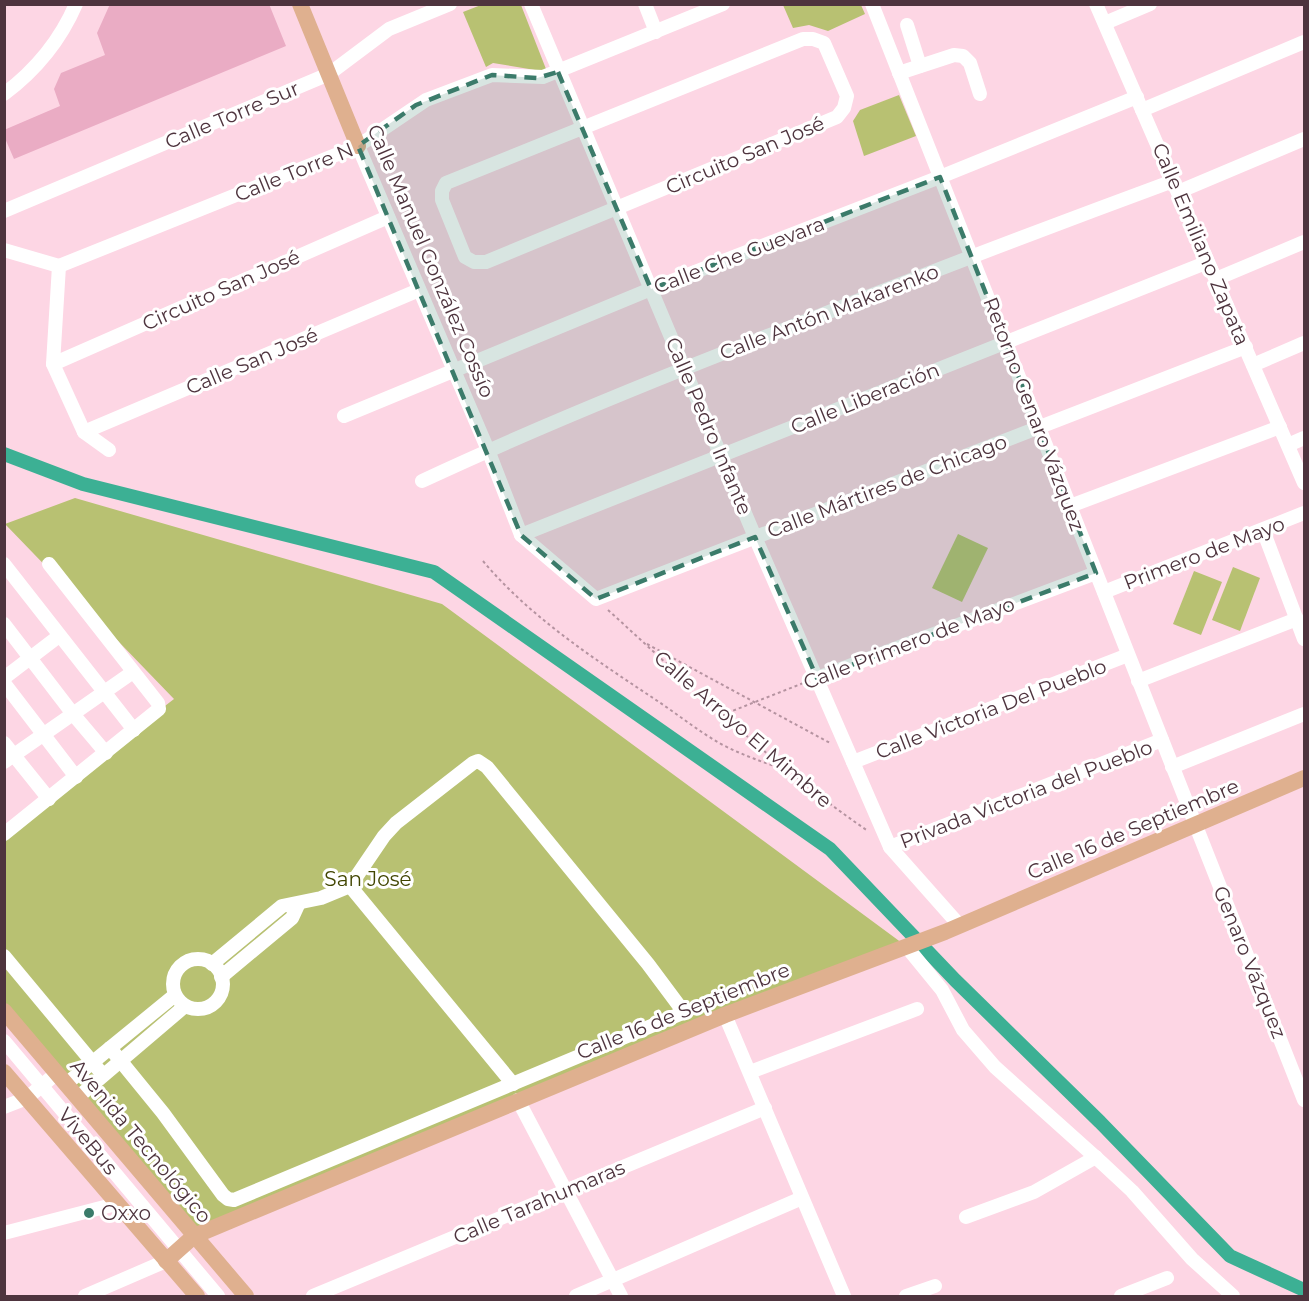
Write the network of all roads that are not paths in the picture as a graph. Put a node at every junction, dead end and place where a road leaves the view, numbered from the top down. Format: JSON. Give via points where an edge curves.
{"nodes":[{"id":1,"x":76,"y":4,"type":"edge"},
{"id":2,"x":300,"y":4,"type":"edge"},
{"id":3,"x":450,"y":4,"type":"edge"},
{"id":4,"x":531,"y":4,"type":"edge"},
{"id":5,"x":645,"y":4,"type":"edge"},
{"id":6,"x":723,"y":4,"type":"edge"},
{"id":7,"x":872,"y":4,"type":"edge"},
{"id":8,"x":1096,"y":4,"type":"edge"},
{"id":9,"x":1150,"y":4,"type":"edge"},
{"id":10,"x":1104,"y":23,"type":"junction"},
{"id":11,"x":907,"y":25,"type":"dead end"},
{"id":12,"x":656,"y":32,"type":"junction"},
{"id":13,"x":1305,"y":42,"type":"edge"},
{"id":14,"x":920,"y":66,"type":"junction"},
{"id":15,"x":558,"y":72,"type":"junction"},
{"id":16,"x":899,"y":73,"type":"junction"},
{"id":17,"x":329,"y":74,"type":"junction"},
{"id":18,"x":4,"y":94,"type":"edge"},
{"id":19,"x":980,"y":94,"type":"dead end"},
{"id":20,"x":1137,"y":97,"type":"junction"},
{"id":21,"x":1143,"y":110,"type":"junction"},
{"id":22,"x":582,"y":128,"type":"junction"},
{"id":23,"x":1305,"y":139,"type":"edge"},
{"id":24,"x":358,"y":146,"type":"junction"},
{"id":25,"x":940,"y":177,"type":"junction"},
{"id":26,"x":1176,"y":186,"type":"junction"},
{"id":27,"x":616,"y":209,"type":"junction"},
{"id":28,"x":4,"y":211,"type":"edge"},
{"id":29,"x":388,"y":217,"type":"junction"},
{"id":30,"x":1305,"y":242,"type":"edge"},
{"id":31,"x":4,"y":250,"type":"edge"},
{"id":32,"x":971,"y":256,"type":"junction"},
{"id":33,"x":1208,"y":262,"type":"junction"},
{"id":34,"x":59,"y":267,"type":"junction"},
{"id":35,"x":1216,"y":279,"type":"junction"},
{"id":36,"x":651,"y":289,"type":"junction"},
{"id":37,"x":419,"y":290,"type":"junction"},
{"id":38,"x":1005,"y":342,"type":"junction"},
{"id":39,"x":1305,"y":344,"type":"edge"},
{"id":40,"x":1246,"y":347,"type":"junction"},
{"id":41,"x":53,"y":364,"type":"junction"},
{"id":42,"x":1253,"y":365,"type":"junction"},
{"id":43,"x":685,"y":368,"type":"junction"},
{"id":44,"x":454,"y":370,"type":"junction"},
{"id":45,"x":344,"y":416,"type":"dead end"},
{"id":46,"x":1280,"y":427,"type":"junction"},
{"id":47,"x":1039,"y":428,"type":"junction"},
{"id":48,"x":84,"y":432,"type":"junction"},
{"id":49,"x":1305,"y":438,"type":"edge"},
{"id":50,"x":1288,"y":445,"type":"junction"},
{"id":51,"x":109,"y":450,"type":"dead end"},
{"id":52,"x":488,"y":450,"type":"junction"},
{"id":53,"x":721,"y":455,"type":"junction"},
{"id":54,"x":422,"y":481,"type":"dead end"},
{"id":55,"x":1305,"y":483,"type":"edge"},
{"id":56,"x":1070,"y":506,"type":"junction"},
{"id":57,"x":1305,"y":513,"type":"edge"},
{"id":58,"x":1263,"y":530,"type":"junction"},
{"id":59,"x":521,"y":535,"type":"junction"},
{"id":60,"x":755,"y":537,"type":"junction"},
{"id":61,"x":4,"y":564,"type":"edge"},
{"id":62,"x":49,"y":564,"type":"dead end"},
{"id":63,"x":1096,"y":573,"type":"junction"},
{"id":64,"x":1104,"y":592,"type":"junction"},
{"id":65,"x":1297,"y":619,"type":"junction"},
{"id":66,"x":4,"y":624,"type":"edge"},
{"id":67,"x":59,"y":636,"type":"junction"},
{"id":68,"x":1305,"y":639,"type":"edge"},
{"id":69,"x":1128,"y":655,"type":"junction"},
{"id":70,"x":30,"y":658,"type":"junction"},
{"id":71,"x":133,"y":672,"type":"junction"},
{"id":72,"x":4,"y":678,"type":"edge"},
{"id":73,"x":816,"y":678,"type":"junction"},
{"id":74,"x":1138,"y":681,"type":"junction"},
{"id":75,"x":4,"y":683,"type":"edge"},
{"id":76,"x":103,"y":693,"type":"junction"},
{"id":77,"x":73,"y":714,"type":"junction"},
{"id":78,"x":1305,"y":714,"type":"edge"},
{"id":79,"x":134,"y":730,"type":"junction"},
{"id":80,"x":44,"y":735,"type":"junction"},
{"id":81,"x":1162,"y":740,"type":"junction"},
{"id":82,"x":4,"y":743,"type":"edge"},
{"id":83,"x":106,"y":753,"type":"junction"},
{"id":84,"x":851,"y":757,"type":"junction"},
{"id":85,"x":9,"y":759,"type":"edge"},
{"id":86,"x":1172,"y":767,"type":"junction"},
{"id":87,"x":76,"y":777,"type":"junction"},
{"id":88,"x":1305,"y":778,"type":"edge"},
{"id":89,"x":49,"y":799,"type":"junction"},
{"id":90,"x":1195,"y":824,"type":"junction"},
{"id":91,"x":4,"y":834,"type":"edge"},
{"id":92,"x":890,"y":847,"type":"junction"},
{"id":93,"x":350,"y":886,"type":"junction"},
{"id":94,"x":298,"y":904,"type":"junction"},
{"id":95,"x":952,"y":929,"type":"junction"},
{"id":96,"x":912,"y":944,"type":"junction"},
{"id":97,"x":4,"y":956,"type":"edge"},
{"id":98,"x":212,"y":964,"type":"junction"},
{"id":99,"x":221,"y":977,"type":"junction"},
{"id":100,"x":175,"y":995,"type":"junction"},
{"id":101,"x":185,"y":1006,"type":"junction"},
{"id":102,"x":917,"y":1009,"type":"dead end"},
{"id":103,"x":4,"y":1011,"type":"edge"},
{"id":104,"x":725,"y":1015,"type":"junction"},
{"id":105,"x":4,"y":1041,"type":"edge"},
{"id":106,"x":110,"y":1048,"type":"junction"},
{"id":107,"x":120,"y":1060,"type":"junction"},
{"id":108,"x":93,"y":1062,"type":"junction"},
{"id":109,"x":4,"y":1072,"type":"edge"},
{"id":110,"x":750,"y":1072,"type":"junction"},
{"id":111,"x":103,"y":1075,"type":"junction"},
{"id":112,"x":61,"y":1079,"type":"junction"},
{"id":113,"x":41,"y":1085,"type":"junction"},
{"id":114,"x":515,"y":1092,"type":"junction"},
{"id":115,"x":27,"y":1098,"type":"junction"},
{"id":116,"x":77,"y":1098,"type":"junction"},
{"id":117,"x":1305,"y":1100,"type":"edge"},
{"id":118,"x":4,"y":1107,"type":"edge"},
{"id":119,"x":765,"y":1108,"type":"junction"},
{"id":120,"x":1096,"y":1157,"type":"junction"},
{"id":121,"x":564,"y":1191,"type":"junction"},
{"id":122,"x":802,"y":1198,"type":"junction"},
{"id":123,"x":116,"y":1204,"type":"junction"},
{"id":124,"x":966,"y":1217,"type":"dead end"},
{"id":125,"x":4,"y":1233,"type":"edge"},
{"id":126,"x":194,"y":1236,"type":"junction"},
{"id":127,"x":172,"y":1255,"type":"junction"},
{"id":128,"x":1167,"y":1278,"type":"dead end"},
{"id":129,"x":612,"y":1280,"type":"junction"},
{"id":130,"x":935,"y":1286,"type":"dead end"},
{"id":131,"x":1139,"y":1293,"type":"edge"},
{"id":132,"x":85,"y":1296,"type":"edge"},
{"id":133,"x":196,"y":1296,"type":"edge"},
{"id":134,"x":218,"y":1296,"type":"edge"},
{"id":135,"x":246,"y":1296,"type":"edge"},
{"id":136,"x":313,"y":1296,"type":"edge"},
{"id":137,"x":576,"y":1296,"type":"edge"},
{"id":138,"x":621,"y":1296,"type":"edge"},
{"id":139,"x":842,"y":1296,"type":"edge"},
{"id":140,"x":906,"y":1296,"type":"edge"},
{"id":141,"x":1121,"y":1296,"type":"edge"},
{"id":142,"x":1233,"y":1296,"type":"edge"}],
"edges":[{"from":1,"to":18,"type":"street","via":[[53,47],[27,77]]},
{"from":2,"to":17,"type":"main road","name":"Calle Manuel González Cossío"},
{"from":3,"to":17,"type":"street","name":"Calle Torre Sur","via":[[389,29]]},
{"from":4,"to":15,"type":"street","name":"Calle Pedro Infante"},
{"from":5,"to":12,"type":"street"},
{"from":6,"to":12,"type":"street","name":"Calle Torre N"},
{"from":7,"to":16,"type":"street","name":"Retorno Genaro Vázquez"},
{"from":8,"to":10,"type":"street","name":"Calle Emiliano Zapata"},
{"from":9,"to":10,"type":"street"},
{"from":10,"to":20,"type":"street","name":"Calle Emiliano Zapata"},
{"from":11,"to":14,"type":"street"},
{"from":12,"to":15,"type":"street","name":"Calle Torre N"},
{"from":13,"to":21,"type":"street"},
{"from":14,"to":16,"type":"street"},
{"from":14,"to":19,"type":"street","via":[[954,55],[963,56],[970,63]]},
{"from":15,"to":22,"type":"street","name":"Calle Pedro Infante"},
{"from":15,"to":24,"type":"street","name":"Calle Torre N","via":[[537,78],[492,75],[416,105]]},
{"from":16,"to":25,"type":"street","name":"Retorno Genaro Vázquez"},
{"from":17,"to":24,"type":"main road","name":"Calle Manuel González Cossío"},
{"from":17,"to":28,"type":"street","name":"Calle Torre Sur"},
{"from":20,"to":21,"type":"street","name":"Calle Emiliano Zapata"},
{"from":20,"to":25,"type":"street","name":"Calle Che Guevara"},
{"from":21,"to":26,"type":"street","name":"Calle Emiliano Zapata"},
{"from":22,"to":27,"type":"street","name":"Calle Pedro Infante"},
{"from":22,"to":27,"type":"street","name":"Circuito San José","via":[[446,183],[442,200],[464,254],[474,262],[486,262]]},
{"from":22,"to":27,"type":"street","name":"Circuito San José","via":[[803,39],[824,43],[847,96],[837,117]]},
{"from":23,"to":26,"type":"street","name":"Calle Antón Makarenko"},
{"from":24,"to":29,"type":"street","name":"Calle Manuel González Cossío"},
{"from":24,"to":34,"type":"street","name":"Calle Torre N"},
{"from":25,"to":32,"type":"street","name":"Retorno Genaro Vázquez"},
{"from":25,"to":36,"type":"street","name":"Calle Che Guevara"},
{"from":26,"to":32,"type":"street","name":"Calle Antón Makarenko"},
{"from":26,"to":33,"type":"street","name":"Calle Emiliano Zapata"},
{"from":27,"to":36,"type":"street","name":"Calle Pedro Infante"},
{"from":29,"to":37,"type":"street","name":"Calle Manuel González Cossío"},
{"from":29,"to":41,"type":"street","name":"Circuito San José"},
{"from":30,"to":35,"type":"street"},
{"from":31,"to":34,"type":"street"},
{"from":32,"to":38,"type":"street","name":"Retorno Genaro Vázquez"},
{"from":32,"to":43,"type":"street","name":"Calle Antón Makarenko"},
{"from":33,"to":35,"type":"street","name":"Calle Emiliano Zapata"},
{"from":33,"to":38,"type":"street","name":"Calle Liberación"},
{"from":34,"to":41,"type":"street"},
{"from":35,"to":40,"type":"street","name":"Calle Emiliano Zapata"},
{"from":36,"to":43,"type":"street","name":"Calle Pedro Infante"},
{"from":36,"to":44,"type":"street","name":"Calle Che Guevara"},
{"from":37,"to":44,"type":"street","name":"Calle Manuel González Cossío"},
{"from":37,"to":48,"type":"street","name":"Calle San José"},
{"from":38,"to":47,"type":"street","name":"Retorno Genaro Vázquez"},
{"from":38,"to":53,"type":"street","name":"Calle Liberación"},
{"from":39,"to":42,"type":"street"},
{"from":40,"to":42,"type":"street","name":"Calle Emiliano Zapata"},
{"from":40,"to":47,"type":"street","name":"Calle Mártires de Chicago"},
{"from":41,"to":48,"type":"street"},
{"from":42,"to":46,"type":"street","name":"Calle Emiliano Zapata"},
{"from":43,"to":52,"type":"street","name":"Calle Antón Makarenko"},
{"from":43,"to":53,"type":"street","name":"Calle Pedro Infante"},
{"from":44,"to":45,"type":"street","name":"Calle Che Guevara"},
{"from":44,"to":52,"type":"street","name":"Calle Manuel González Cossío"},
{"from":46,"to":50,"type":"street","name":"Calle Emiliano Zapata"},
{"from":46,"to":56,"type":"street"},
{"from":47,"to":56,"type":"street","name":"Retorno Genaro Vázquez"},
{"from":47,"to":60,"type":"street","name":"Calle Mártires de Chicago"},
{"from":48,"to":51,"type":"street"},
{"from":49,"to":50,"type":"street"},
{"from":50,"to":55,"type":"street","name":"Calle Emiliano Zapata"},
{"from":52,"to":54,"type":"street","name":"Calle Antón Makarenko"},
{"from":52,"to":59,"type":"street","name":"Calle Manuel González Cossío"},
{"from":53,"to":59,"type":"street","name":"Calle Liberación"},
{"from":53,"to":60,"type":"street","name":"Calle Pedro Infante"},
{"from":56,"to":63,"type":"street","name":"Retorno Genaro Vázquez"},
{"from":57,"to":58,"type":"street","name":"Primero de Mayo"},
{"from":58,"to":64,"type":"street","name":"Primero de Mayo"},
{"from":58,"to":65,"type":"street"},
{"from":59,"to":60,"type":"street","name":"Calle Mártires de Chicago","via":[[596,599]]},
{"from":60,"to":73,"type":"street","name":"Calle Pedro Infante"},
{"from":61,"to":67,"type":"street"},
{"from":62,"to":71,"type":"street"},
{"from":63,"to":64,"type":"street","name":"Retorno Genaro Vázquez"},
{"from":63,"to":73,"type":"street","name":"Calle Primero de Mayo"},
{"from":64,"to":69,"type":"street","name":"Retorno Genaro Vázquez"},
{"from":65,"to":68,"type":"street"},
{"from":65,"to":74,"type":"street"},
{"from":66,"to":70,"type":"street"},
{"from":67,"to":70,"type":"street"},
{"from":67,"to":76,"type":"street"},
{"from":69,"to":74,"type":"street","name":"Retorno Genaro Vázquez"},
{"from":69,"to":84,"type":"street","name":"Calle Victoria Del Pueblo"},
{"from":70,"to":72,"type":"street"},
{"from":70,"to":77,"type":"street"},
{"from":71,"to":76,"type":"street"},
{"from":71,"to":79,"type":"street","via":[[159,707]]},
{"from":73,"to":84,"type":"street","name":"Calle Pedro Infante"},
{"from":74,"to":81,"type":"street","name":"Retorno Genaro Vázquez"},
{"from":75,"to":80,"type":"street"},
{"from":76,"to":77,"type":"street"},
{"from":76,"to":79,"type":"street"},
{"from":77,"to":80,"type":"street"},
{"from":77,"to":83,"type":"street"},
{"from":78,"to":86,"type":"street"},
{"from":79,"to":83,"type":"street"},
{"from":80,"to":85,"type":"street"},
{"from":80,"to":87,"type":"street"},
{"from":81,"to":86,"type":"street","name":"Retorno Genaro Vázquez"},
{"from":81,"to":92,"type":"street","name":"Privada Victoria del Pueblo"},
{"from":82,"to":85,"type":"street"},
{"from":83,"to":87,"type":"street"},
{"from":84,"to":92,"type":"street","name":"Calle Pedro Infante"},
{"from":85,"to":89,"type":"street"},
{"from":86,"to":90,"type":"street","name":"Retorno Genaro Vázquez"},
{"from":87,"to":89,"type":"street"},
{"from":88,"to":90,"type":"main road","name":"Calle 16 de Septiembre"},
{"from":89,"to":91,"type":"street"},
{"from":90,"to":95,"type":"main road","name":"Calle 16 de Septiembre"},
{"from":90,"to":117,"type":"street","name":"Genaro Vázquez"},
{"from":92,"to":95,"type":"street"},
{"from":93,"to":94,"type":"street"},
{"from":93,"to":114,"type":"street"},
{"from":93,"to":114,"type":"street","via":[[396,823],[473,763],[480,762],[683,1009],[680,1014]]},
{"from":94,"to":98,"type":"street","via":[[282,906]]},
{"from":94,"to":99,"type":"street","via":[[292,918]]},
{"from":95,"to":96,"type":"main road","name":"Calle 16 de Septiembre"},
{"from":96,"to":104,"type":"main road","name":"Calle 16 de Septiembre"},
{"from":96,"to":120,"type":"street","via":[[973,1043],[1018,1090]]},
{"from":97,"to":108,"type":"street"},
{"from":98,"to":99,"type":"street"},
{"from":98,"to":100,"type":"street","via":[[191,960],[181,966],[172,985]]},
{"from":99,"to":101,"type":"street","via":[[220,996],[213,1004],[195,1009]]},
{"from":100,"to":101,"type":"street"},
{"from":100,"to":106,"type":"street"},
{"from":101,"to":107,"type":"street"},
{"from":102,"to":110,"type":"street"},
{"from":103,"to":112,"type":"main road","name":"Avenida Tecnológico"},
{"from":104,"to":110,"type":"street"},
{"from":104,"to":114,"type":"main road","name":"Calle 16 de Septiembre"},
{"from":105,"to":113,"type":"street","name":"ViveBus"},
{"from":106,"to":107,"type":"street"},
{"from":106,"to":108,"type":"street"},
{"from":107,"to":111,"type":"street"},
{"from":107,"to":114,"type":"street","via":[[223,1195],[231,1200]]},
{"from":108,"to":111,"type":"street"},
{"from":108,"to":112,"type":"street"},
{"from":109,"to":115,"type":"main road"},
{"from":110,"to":119,"type":"street"},
{"from":111,"to":116,"type":"street"},
{"from":112,"to":113,"type":"street"},
{"from":112,"to":116,"type":"main road","name":"Avenida Tecnológico"},
{"from":113,"to":115,"type":"street"},
{"from":113,"to":127,"type":"street","name":"ViveBus"},
{"from":114,"to":121,"type":"street"},
{"from":114,"to":126,"type":"main road","name":"Calle 16 de Septiembre"},
{"from":115,"to":118,"type":"street"},
{"from":115,"to":123,"type":"main road"},
{"from":116,"to":126,"type":"main road","name":"Avenida Tecnológico"},
{"from":119,"to":121,"type":"street","name":"Calle Tarahumaras"},
{"from":119,"to":122,"type":"street"},
{"from":120,"to":124,"type":"street","via":[[1034,1192]]},
{"from":120,"to":142,"type":"street","via":[[1192,1259]]},
{"from":121,"to":129,"type":"street"},
{"from":121,"to":136,"type":"street","name":"Calle Tarahumaras"},
{"from":122,"to":129,"type":"street"},
{"from":122,"to":139,"type":"street"},
{"from":123,"to":125,"type":"street"},
{"from":123,"to":127,"type":"main road"},
{"from":126,"to":127,"type":"main road","name":"Calle 16 de Septiembre"},
{"from":126,"to":135,"type":"main road","name":"Avenida Tecnológico"},
{"from":127,"to":132,"type":"street","name":"Calle 16 de Septiembre"},
{"from":127,"to":133,"type":"main road"},
{"from":127,"to":134,"type":"street","name":"ViveBus"},
{"from":128,"to":131,"type":"street"},
{"from":129,"to":137,"type":"street"},
{"from":129,"to":138,"type":"street"},
{"from":130,"to":140,"type":"street"},
{"from":131,"to":141,"type":"street"}]}
